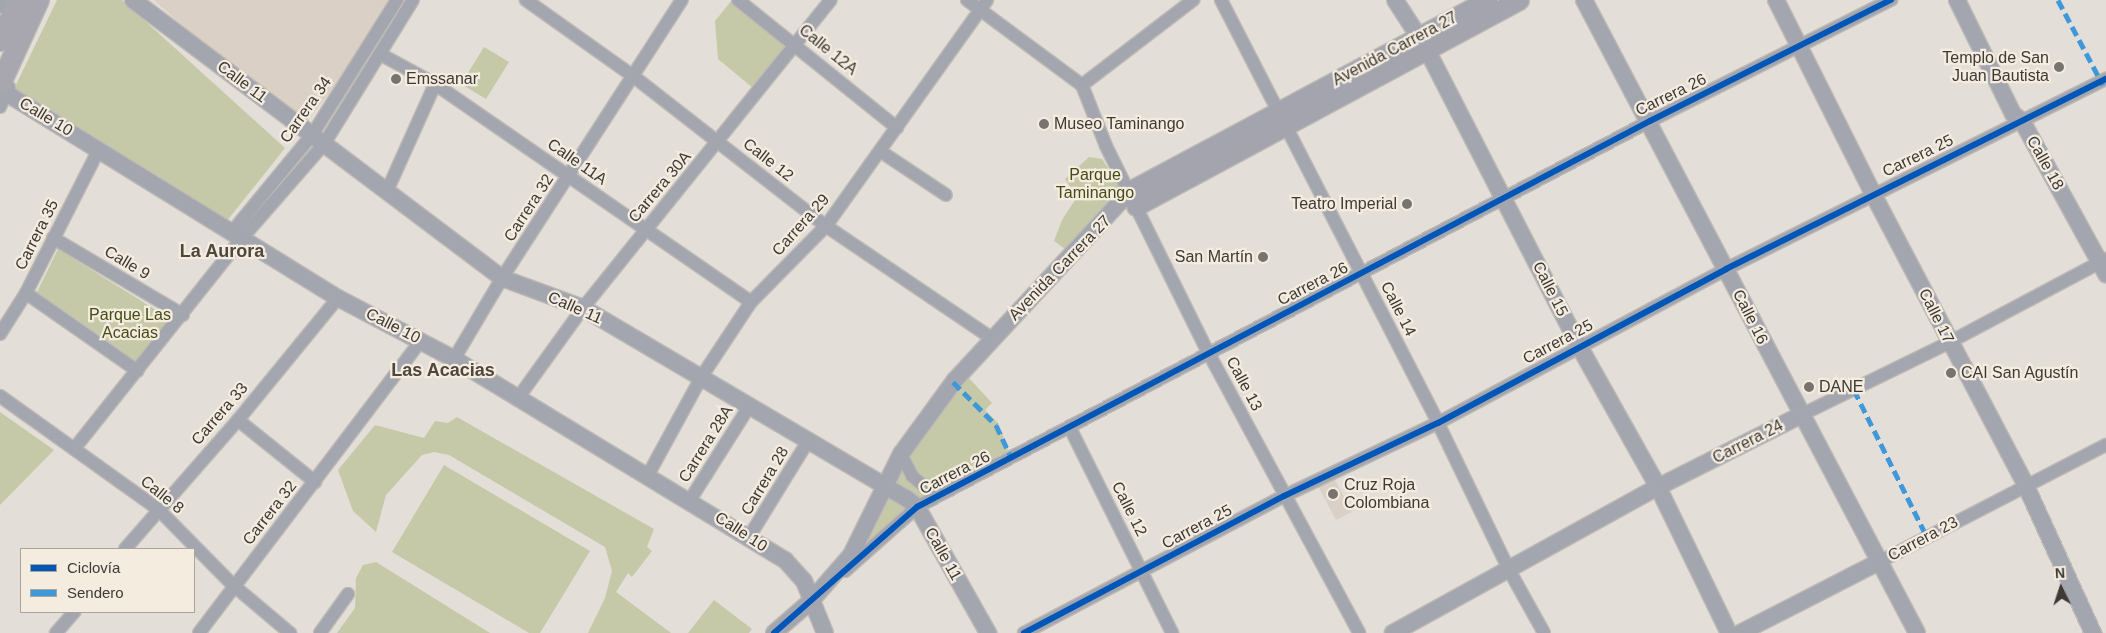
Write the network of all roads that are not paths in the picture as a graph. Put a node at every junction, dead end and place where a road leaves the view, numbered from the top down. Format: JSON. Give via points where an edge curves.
{"nodes":[{"id":1,"x":3,"y":0,"type":"edge"},
{"id":2,"x":19,"y":0,"type":"edge"},
{"id":3,"x":39,"y":0,"type":"edge"},
{"id":4,"x":49,"y":0,"type":"edge"},
{"id":5,"x":133,"y":0,"type":"edge"},
{"id":6,"x":397,"y":0,"type":"edge"},
{"id":7,"x":413,"y":0,"type":"edge"},
{"id":8,"x":526,"y":0,"type":"edge"},
{"id":9,"x":682,"y":0,"type":"edge"},
{"id":10,"x":738,"y":0,"type":"edge"},
{"id":11,"x":832,"y":0,"type":"edge"},
{"id":12,"x":967,"y":0,"type":"edge"},
{"id":13,"x":1193,"y":0,"type":"edge"},
{"id":14,"x":1221,"y":0,"type":"edge"},
{"id":15,"x":1395,"y":0,"type":"edge"},
{"id":16,"x":1487,"y":0,"type":"edge"},
{"id":17,"x":1519,"y":0,"type":"edge"},
{"id":18,"x":1584,"y":0,"type":"edge"},
{"id":19,"x":1776,"y":0,"type":"edge"},
{"id":20,"x":1891,"y":0,"type":"edge"},
{"id":21,"x":1957,"y":0,"type":"edge"},
{"id":22,"x":984,"y":5,"type":"edge"},
{"id":23,"x":0,"y":7,"type":"edge"},
{"id":24,"x":0,"y":41,"type":"edge"},
{"id":25,"x":1422,"y":42,"type":"junction"},
{"id":26,"x":797,"y":45,"type":"junction"},
{"id":27,"x":1799,"y":48,"type":"junction"},
{"id":28,"x":380,"y":54,"type":"junction"},
{"id":29,"x":633,"y":76,"type":"junction"},
{"id":30,"x":2106,"y":78,"type":"edge"},
{"id":31,"x":435,"y":84,"type":"junction"},
{"id":32,"x":1082,"y":85,"type":"junction"},
{"id":33,"x":2,"y":95,"type":"edge"},
{"id":34,"x":1281,"y":119,"type":"junction"},
{"id":35,"x":1650,"y":121,"type":"junction"},
{"id":36,"x":2022,"y":121,"type":"junction"},
{"id":37,"x":897,"y":128,"type":"junction"},
{"id":38,"x":318,"y":139,"type":"junction"},
{"id":39,"x":718,"y":142,"type":"junction"},
{"id":40,"x":99,"y":149,"type":"junction"},
{"id":41,"x":880,"y":151,"type":"junction"},
{"id":42,"x":569,"y":176,"type":"junction"},
{"id":43,"x":387,"y":191,"type":"junction"},
{"id":44,"x":1873,"y":194,"type":"junction"},
{"id":45,"x":946,"y":195,"type":"dead end"},
{"id":46,"x":1503,"y":198,"type":"junction"},
{"id":47,"x":1133,"y":199,"type":"junction"},
{"id":48,"x":826,"y":226,"type":"junction"},
{"id":49,"x":645,"y":229,"type":"junction"},
{"id":50,"x":237,"y":235,"type":"junction"},
{"id":51,"x":53,"y":238,"type":"junction"},
{"id":52,"x":2104,"y":265,"type":"edge"},
{"id":53,"x":1726,"y":269,"type":"junction"},
{"id":54,"x":1362,"y":274,"type":"junction"},
{"id":55,"x":502,"y":278,"type":"junction"},
{"id":56,"x":26,"y":294,"type":"junction"},
{"id":57,"x":338,"y":298,"type":"junction"},
{"id":58,"x":751,"y":302,"type":"junction"},
{"id":59,"x":583,"y":308,"type":"junction"},
{"id":60,"x":183,"y":315,"type":"junction"},
{"id":61,"x":0,"y":334,"type":"edge"},
{"id":62,"x":993,"y":339,"type":"junction"},
{"id":63,"x":421,"y":341,"type":"junction"},
{"id":64,"x":1950,"y":342,"type":"junction"},
{"id":65,"x":1579,"y":346,"type":"junction"},
{"id":66,"x":1208,"y":352,"type":"junction"},
{"id":67,"x":454,"y":359,"type":"junction"},
{"id":68,"x":138,"y":371,"type":"junction"},
{"id":69,"x":702,"y":376,"type":"junction"},
{"id":70,"x":0,"y":396,"type":"edge"},
{"id":71,"x":518,"y":398,"type":"junction"},
{"id":72,"x":750,"y":405,"type":"junction"},
{"id":73,"x":1801,"y":415,"type":"junction"},
{"id":74,"x":238,"y":420,"type":"junction"},
{"id":75,"x":1438,"y":422,"type":"junction"},
{"id":76,"x":1070,"y":428,"type":"junction"},
{"id":77,"x":808,"y":441,"type":"junction"},
{"id":78,"x":2106,"y":445,"type":"edge"},
{"id":79,"x":74,"y":449,"type":"junction"},
{"id":80,"x":901,"y":454,"type":"junction"},
{"id":81,"x":648,"y":475,"type":"junction"},
{"id":82,"x":315,"y":482,"type":"junction"},
{"id":83,"x":884,"y":486,"type":"junction"},
{"id":84,"x":2026,"y":486,"type":"junction"},
{"id":85,"x":1658,"y":488,"type":"junction"},
{"id":86,"x":955,"y":490,"type":"junction"},
{"id":87,"x":1284,"y":496,"type":"junction"},
{"id":88,"x":690,"y":500,"type":"junction"},
{"id":89,"x":918,"y":507,"type":"junction"},
{"id":90,"x":158,"y":509,"type":"junction"},
{"id":91,"x":749,"y":537,"type":"junction"},
{"id":92,"x":126,"y":548,"type":"edge"},
{"id":93,"x":1879,"y":562,"type":"junction"},
{"id":94,"x":1509,"y":570,"type":"junction"},
{"id":95,"x":1142,"y":572,"type":"junction"},
{"id":96,"x":234,"y":585,"type":"junction"},
{"id":97,"x":348,"y":594,"type":"dead end"},
{"id":98,"x":811,"y":601,"type":"junction"},
{"id":99,"x":73,"y":613,"type":"edge"},
{"id":100,"x":56,"y":633,"type":"edge"},
{"id":101,"x":199,"y":633,"type":"edge"},
{"id":102,"x":290,"y":633,"type":"edge"},
{"id":103,"x":320,"y":633,"type":"edge"},
{"id":104,"x":774,"y":633,"type":"edge"},
{"id":105,"x":825,"y":633,"type":"edge"},
{"id":106,"x":988,"y":633,"type":"edge"},
{"id":107,"x":1024,"y":633,"type":"edge"},
{"id":108,"x":1172,"y":633,"type":"edge"},
{"id":109,"x":1358,"y":633,"type":"edge"},
{"id":110,"x":1393,"y":633,"type":"edge"},
{"id":111,"x":1544,"y":633,"type":"edge"},
{"id":112,"x":1729,"y":633,"type":"edge"},
{"id":113,"x":1740,"y":633,"type":"edge"},
{"id":114,"x":1917,"y":633,"type":"edge"},
{"id":115,"x":2093,"y":633,"type":"edge"}],
"edges":[{"from":1,"to":23,"type":"street"},
{"from":2,"to":24,"type":"main road"},
{"from":3,"to":33,"type":"main road"},
{"from":4,"to":33,"type":"street"},
{"from":5,"to":38,"type":"street","name":"Calle 11"},
{"from":6,"to":38,"type":"street","name":"Carrera 34"},
{"from":7,"to":28,"type":"street"},
{"from":8,"to":29,"type":"street","name":"Calle 12"},
{"from":9,"to":29,"type":"street","name":"Carrera 32"},
{"from":10,"to":26,"type":"street","name":"Calle 12A"},
{"from":11,"to":26,"type":"street","name":"Carrera 30A"},
{"from":12,"to":22,"type":"street"},
{"from":13,"to":32,"type":"street"},
{"from":14,"to":34,"type":"street","name":"Calle 14"},
{"from":15,"to":25,"type":"street","name":"Calle 15"},
{"from":16,"to":25,"type":"main road","name":"Avenida Carrera 27"},
{"from":17,"to":25,"type":"main road","name":"Avenida Carrera 27"},
{"from":18,"to":35,"type":"street","name":"Calle 16"},
{"from":19,"to":27,"type":"street","name":"Calle 17"},
{"from":20,"to":27,"type":"street","name":"Carrera 26"},
{"from":21,"to":36,"type":"street","name":"Calle 18","via":[[2012,114]]},
{"from":22,"to":32,"type":"street"},
{"from":22,"to":37,"type":"street","name":"Carrera 29"},
{"from":25,"to":34,"type":"main road","name":"Avenida Carrera 27"},
{"from":25,"to":46,"type":"street","name":"Calle 15"},
{"from":26,"to":37,"type":"street","name":"Calle 12A"},
{"from":26,"to":39,"type":"street","name":"Carrera 30A"},
{"from":27,"to":35,"type":"street","name":"Carrera 26"},
{"from":27,"to":44,"type":"street","name":"Calle 17"},
{"from":28,"to":31,"type":"street","name":"Calle 11A"},
{"from":28,"to":38,"type":"street"},
{"from":29,"to":39,"type":"street","name":"Calle 12"},
{"from":29,"to":42,"type":"street","name":"Carrera 32"},
{"from":30,"to":36,"type":"street","name":"Carrera 25"},
{"from":31,"to":42,"type":"street","name":"Calle 11A"},
{"from":31,"to":43,"type":"street"},
{"from":32,"to":47,"type":"street","name":"Calle 13","via":[[1106,146]]},
{"from":33,"to":40,"type":"street","name":"Calle 10"},
{"from":34,"to":47,"type":"main road","name":"Avenida Carrera 27"},
{"from":34,"to":54,"type":"street","name":"Calle 14"},
{"from":35,"to":46,"type":"street","name":"Carrera 26"},
{"from":35,"to":53,"type":"street","name":"Calle 16"},
{"from":36,"to":44,"type":"street","name":"Carrera 25"},
{"from":36,"to":52,"type":"street","name":"Calle 18"},
{"from":37,"to":41,"type":"street","name":"Carrera 29"},
{"from":38,"to":43,"type":"street","name":"Calle 11"},
{"from":38,"to":50,"type":"street","name":"Carrera 34"},
{"from":39,"to":48,"type":"street","name":"Calle 12"},
{"from":39,"to":49,"type":"street","name":"Carrera 30A"},
{"from":40,"to":50,"type":"street","name":"Calle 10"},
{"from":40,"to":51,"type":"street","name":"Carrera 35"},
{"from":41,"to":45,"type":"street"},
{"from":41,"to":48,"type":"street","name":"Carrera 29"},
{"from":42,"to":49,"type":"street","name":"Calle 11A"},
{"from":42,"to":55,"type":"street","name":"Carrera 32"},
{"from":43,"to":55,"type":"street","name":"Calle 11"},
{"from":44,"to":53,"type":"street","name":"Carrera 25"},
{"from":44,"to":64,"type":"street","name":"Calle 17"},
{"from":46,"to":54,"type":"street","name":"Carrera 26"},
{"from":46,"to":65,"type":"street","name":"Calle 15"},
{"from":47,"to":62,"type":"street","name":"Avenida Carrera 27"},
{"from":47,"to":66,"type":"street","name":"Calle 13"},
{"from":48,"to":58,"type":"street","name":"Carrera 29"},
{"from":48,"to":62,"type":"street","name":"Calle 12"},
{"from":49,"to":58,"type":"street","name":"Calle 11A"},
{"from":49,"to":59,"type":"street","name":"Carrera 30A"},
{"from":50,"to":57,"type":"street","name":"Calle 10"},
{"from":50,"to":60,"type":"street","name":"Carrera 34"},
{"from":51,"to":56,"type":"street","name":"Carrera 35"},
{"from":51,"to":60,"type":"street","name":"Calle 9"},
{"from":52,"to":64,"type":"street","name":"Carrera 24"},
{"from":53,"to":65,"type":"street","name":"Carrera 25"},
{"from":53,"to":73,"type":"street","name":"Calle 16"},
{"from":54,"to":66,"type":"street","name":"Carrera 26"},
{"from":54,"to":75,"type":"street","name":"Calle 14"},
{"from":55,"to":59,"type":"street","name":"Calle 11"},
{"from":55,"to":67,"type":"street","name":"Carrera 32"},
{"from":56,"to":61,"type":"street","name":"Carrera 35"},
{"from":56,"to":68,"type":"street"},
{"from":57,"to":63,"type":"street","name":"Calle 10"},
{"from":57,"to":74,"type":"street","name":"Carrera 33"},
{"from":58,"to":69,"type":"street","name":"Carrera 29"},
{"from":59,"to":69,"type":"street","name":"Calle 11"},
{"from":59,"to":71,"type":"street","name":"Carrera 30A"},
{"from":60,"to":68,"type":"street","name":"Carrera 34"},
{"from":62,"to":80,"type":"street","name":"Avenida Carrera 27","via":[[955,380]]},
{"from":63,"to":67,"type":"street","name":"Calle 10"},
{"from":63,"to":82,"type":"street","name":"Carrera 32"},
{"from":64,"to":73,"type":"street","name":"Carrera 24"},
{"from":64,"to":84,"type":"street","name":"Calle 17"},
{"from":65,"to":75,"type":"street","name":"Carrera 25"},
{"from":65,"to":85,"type":"street","name":"Calle 15"},
{"from":66,"to":76,"type":"street","name":"Carrera 26"},
{"from":66,"to":87,"type":"street","name":"Calle 13"},
{"from":67,"to":71,"type":"street","name":"Calle 10"},
{"from":68,"to":79,"type":"street","name":"Carrera 34"},
{"from":69,"to":72,"type":"street","name":"Calle 11"},
{"from":69,"to":81,"type":"street","name":"Carrera 29"},
{"from":70,"to":79,"type":"street","name":"Calle 8"},
{"from":71,"to":81,"type":"street","name":"Calle 10"},
{"from":72,"to":77,"type":"street","name":"Calle 11"},
{"from":72,"to":88,"type":"street","name":"Carrera 28A"},
{"from":73,"to":85,"type":"street","name":"Carrera 24"},
{"from":73,"to":93,"type":"street","name":"Calle 16"},
{"from":74,"to":82,"type":"street"},
{"from":74,"to":90,"type":"street","name":"Carrera 33"},
{"from":75,"to":87,"type":"street","name":"Carrera 25"},
{"from":75,"to":94,"type":"street","name":"Calle 14"},
{"from":76,"to":86,"type":"street","name":"Carrera 26"},
{"from":76,"to":95,"type":"street","name":"Calle 12"},
{"from":77,"to":83,"type":"street","name":"Calle 11"},
{"from":77,"to":91,"type":"street","name":"Carrera 28"},
{"from":78,"to":84,"type":"street","name":"Carrera 23"},
{"from":79,"to":90,"type":"street","name":"Calle 8"},
{"from":80,"to":83,"type":"street","name":"Avenida Carrera 27"},
{"from":80,"to":86,"type":"street","via":[[912,476],[924,486],[938,491]]},
{"from":81,"to":88,"type":"street","name":"Calle 10"},
{"from":82,"to":96,"type":"street","name":"Carrera 32"},
{"from":83,"to":89,"type":"street","name":"Calle 11"},
{"from":83,"to":98,"type":"street","name":"Avenida Carrera 27","via":[[850,555]]},
{"from":84,"to":93,"type":"street","name":"Carrera 23"},
{"from":84,"to":115,"type":"street","name":"Calle 17"},
{"from":85,"to":94,"type":"street","name":"Carrera 24"},
{"from":85,"to":112,"type":"street","name":"Calle 15"},
{"from":86,"to":89,"type":"street","name":"Carrera 26"},
{"from":87,"to":95,"type":"street","name":"Carrera 25"},
{"from":87,"to":109,"type":"street","name":"Calle 13"},
{"from":88,"to":91,"type":"street","name":"Calle 10"},
{"from":89,"to":98,"type":"street","name":"Carrera 26"},
{"from":89,"to":106,"type":"street","name":"Calle 11"},
{"from":90,"to":92,"type":"street","name":"Carrera 33"},
{"from":90,"to":96,"type":"street","name":"Calle 8"},
{"from":91,"to":98,"type":"street","name":"Calle 10","via":[[785,560],[804,581]]},
{"from":93,"to":113,"type":"street","name":"Carrera 23"},
{"from":93,"to":114,"type":"street","name":"Calle 16"},
{"from":94,"to":110,"type":"street","name":"Carrera 24"},
{"from":94,"to":111,"type":"street","name":"Calle 14"},
{"from":95,"to":107,"type":"street","name":"Carrera 25"},
{"from":95,"to":108,"type":"street","name":"Calle 12"},
{"from":96,"to":101,"type":"street","name":"Carrera 32"},
{"from":96,"to":102,"type":"street","name":"Calle 8"},
{"from":97,"to":103,"type":"street"},
{"from":98,"to":104,"type":"street","name":"Carrera 26"},
{"from":98,"to":105,"type":"street","name":"Calle 10"},
{"from":99,"to":100,"type":"street"}]}
